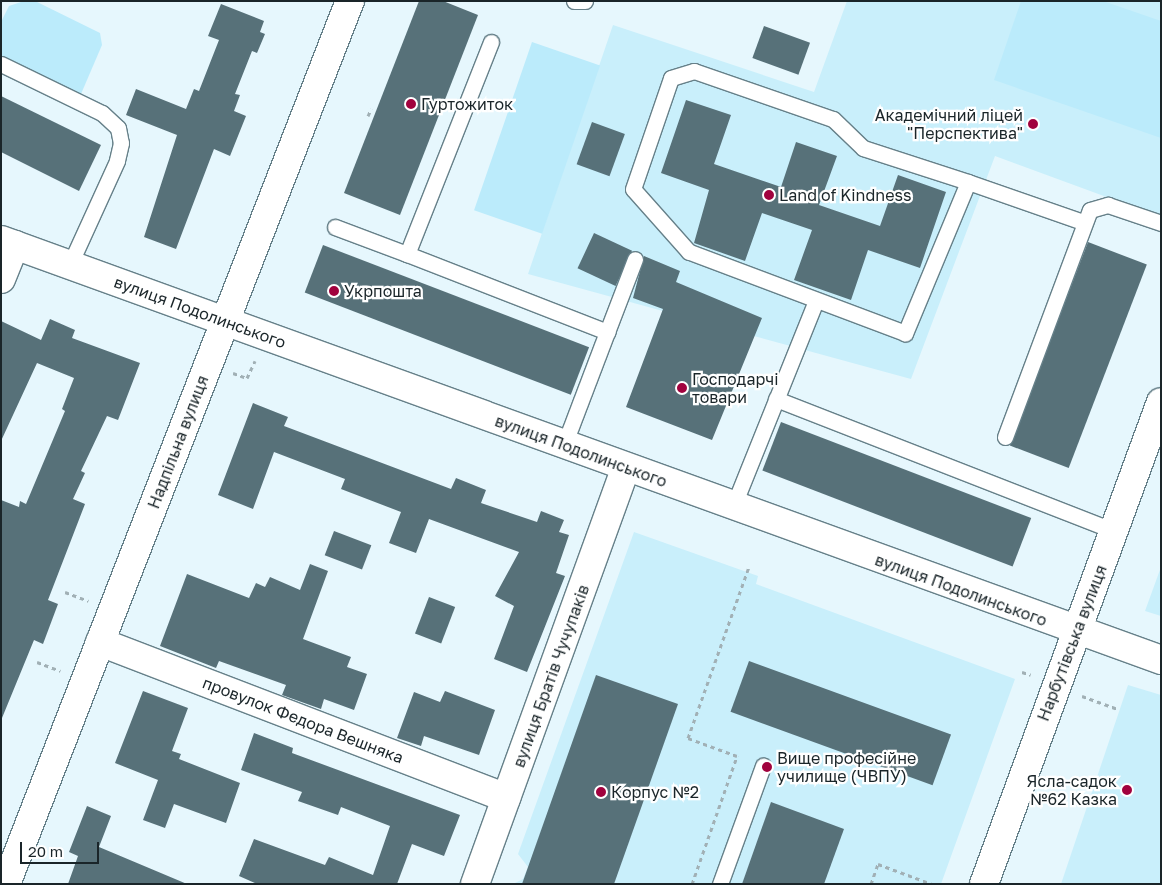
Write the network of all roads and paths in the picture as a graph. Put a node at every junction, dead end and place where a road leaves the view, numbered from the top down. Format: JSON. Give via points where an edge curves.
{"nodes":[{"id":1,"x":350,"y":1,"type":"edge"},
{"id":2,"x":574,"y":1,"type":"edge"},
{"id":3,"x":585,"y":1,"type":"edge"},
{"id":4,"x":491,"y":42,"type":"dead end"},
{"id":5,"x":1,"y":64,"type":"edge"},
{"id":6,"x":371,"y":109,"type":"dead end"},
{"id":7,"x":368,"y":116,"type":"dead end"},
{"id":8,"x":968,"y":182,"type":"junction"},
{"id":9,"x":1083,"y":222,"type":"junction"},
{"id":10,"x":1161,"y":223,"type":"edge"},
{"id":11,"x":334,"y":226,"type":"dead end"},
{"id":12,"x":8,"y":243,"type":"edge"},
{"id":13,"x":407,"y":254,"type":"junction"},
{"id":14,"x":635,"y":259,"type":"dead end"},
{"id":15,"x":70,"y":264,"type":"junction"},
{"id":16,"x":1,"y":279,"type":"edge"},
{"id":17,"x":816,"y":302,"type":"junction"},
{"id":18,"x":226,"y":320,"type":"junction"},
{"id":19,"x":607,"y":332,"type":"junction"},
{"id":20,"x":258,"y":356,"type":"dead end"},
{"id":21,"x":247,"y":378,"type":"dead end"},
{"id":22,"x":776,"y":400,"type":"junction"},
{"id":23,"x":1161,"y":402,"type":"edge"},
{"id":24,"x":1005,"y":437,"type":"dead end"},
{"id":25,"x":564,"y":445,"type":"junction"},
{"id":26,"x":626,"y":468,"type":"junction"},
{"id":27,"x":734,"y":507,"type":"junction"},
{"id":28,"x":1115,"y":530,"type":"junction"},
{"id":29,"x":748,"y":566,"type":"dead end"},
{"id":30,"x":65,"y":592,"type":"dead end"},
{"id":31,"x":92,"y":602,"type":"dead end"},
{"id":32,"x":1074,"y":631,"type":"junction"},
{"id":33,"x":100,"y":642,"type":"junction"},
{"id":34,"x":1161,"y":660,"type":"edge"},
{"id":35,"x":1076,"y":693,"type":"dead end"},
{"id":36,"x":1118,"y":709,"type":"dead end"},
{"id":37,"x":763,"y":766,"type":"dead end"},
{"id":38,"x":506,"y":798,"type":"junction"},
{"id":39,"x":6,"y":884,"type":"edge"},
{"id":40,"x":475,"y":884,"type":"edge"},
{"id":41,"x":692,"y":884,"type":"edge"},
{"id":42,"x":720,"y":884,"type":"edge"},
{"id":43,"x":871,"y":884,"type":"edge"},
{"id":44,"x":932,"y":884,"type":"edge"},
{"id":45,"x":984,"y":884,"type":"edge"}],
"edges":[{"from":1,"to":18,"type":"street","name":"Надпільна вулиця"},
{"from":2,"to":3,"type":"lane"},
{"from":4,"to":13,"type":"lane"},
{"from":5,"to":15,"type":"lane","via":[[102,114],[118,128],[122,143],[117,161]]},
{"from":6,"to":7,"type":"path"},
{"from":8,"to":9,"type":"lane"},
{"from":8,"to":17,"type":"lane","via":[[905,333]]},
{"from":8,"to":17,"type":"lane","via":[[863,148],[824,116],[694,71],[671,78],[633,189],[689,252]]},
{"from":9,"to":10,"type":"lane","via":[[1090,210],[1108,205]]},
{"from":9,"to":24,"type":"lane"},
{"from":11,"to":13,"type":"lane"},
{"from":12,"to":15,"type":"street","name":"вулиця Подолинського"},
{"from":12,"to":16,"type":"street"},
{"from":13,"to":19,"type":"lane"},
{"from":14,"to":19,"type":"lane"},
{"from":15,"to":18,"type":"street","name":"вулиця Подолинського"},
{"from":17,"to":22,"type":"lane"},
{"from":18,"to":25,"type":"street","name":"вулиця Подолинського"},
{"from":18,"to":33,"type":"street","name":"Надпільна вулиця"},
{"from":19,"to":25,"type":"lane"},
{"from":20,"to":21,"type":"path"},
{"from":22,"to":27,"type":"lane"},
{"from":22,"to":28,"type":"lane"},
{"from":23,"to":28,"type":"street","name":"Нарбутівська вулиця"},
{"from":25,"to":26,"type":"street","name":"вулиця Подолинського"},
{"from":26,"to":27,"type":"street","name":"вулиця Подолинського"},
{"from":26,"to":38,"type":"street","name":"вулиця Братів Чучупаків"},
{"from":27,"to":32,"type":"street","name":"вулиця Подолинського"},
{"from":28,"to":32,"type":"street","name":"Нарбутівська вулиця"},
{"from":29,"to":41,"type":"path","via":[[688,738],[737,756]]},
{"from":30,"to":31,"type":"path"},
{"from":32,"to":34,"type":"street","name":"вулиця Подолинського"},
{"from":32,"to":45,"type":"street","name":"Нарбутівська вулиця"},
{"from":33,"to":38,"type":"street","name":"провулок Федора Вешняка"},
{"from":33,"to":39,"type":"street","name":"Надпільна вулиця"},
{"from":35,"to":36,"type":"path"},
{"from":37,"to":42,"type":"lane"},
{"from":38,"to":40,"type":"street","name":"вулиця Братів Чучупаків"},
{"from":43,"to":44,"type":"path","via":[[878,864]]}]}
